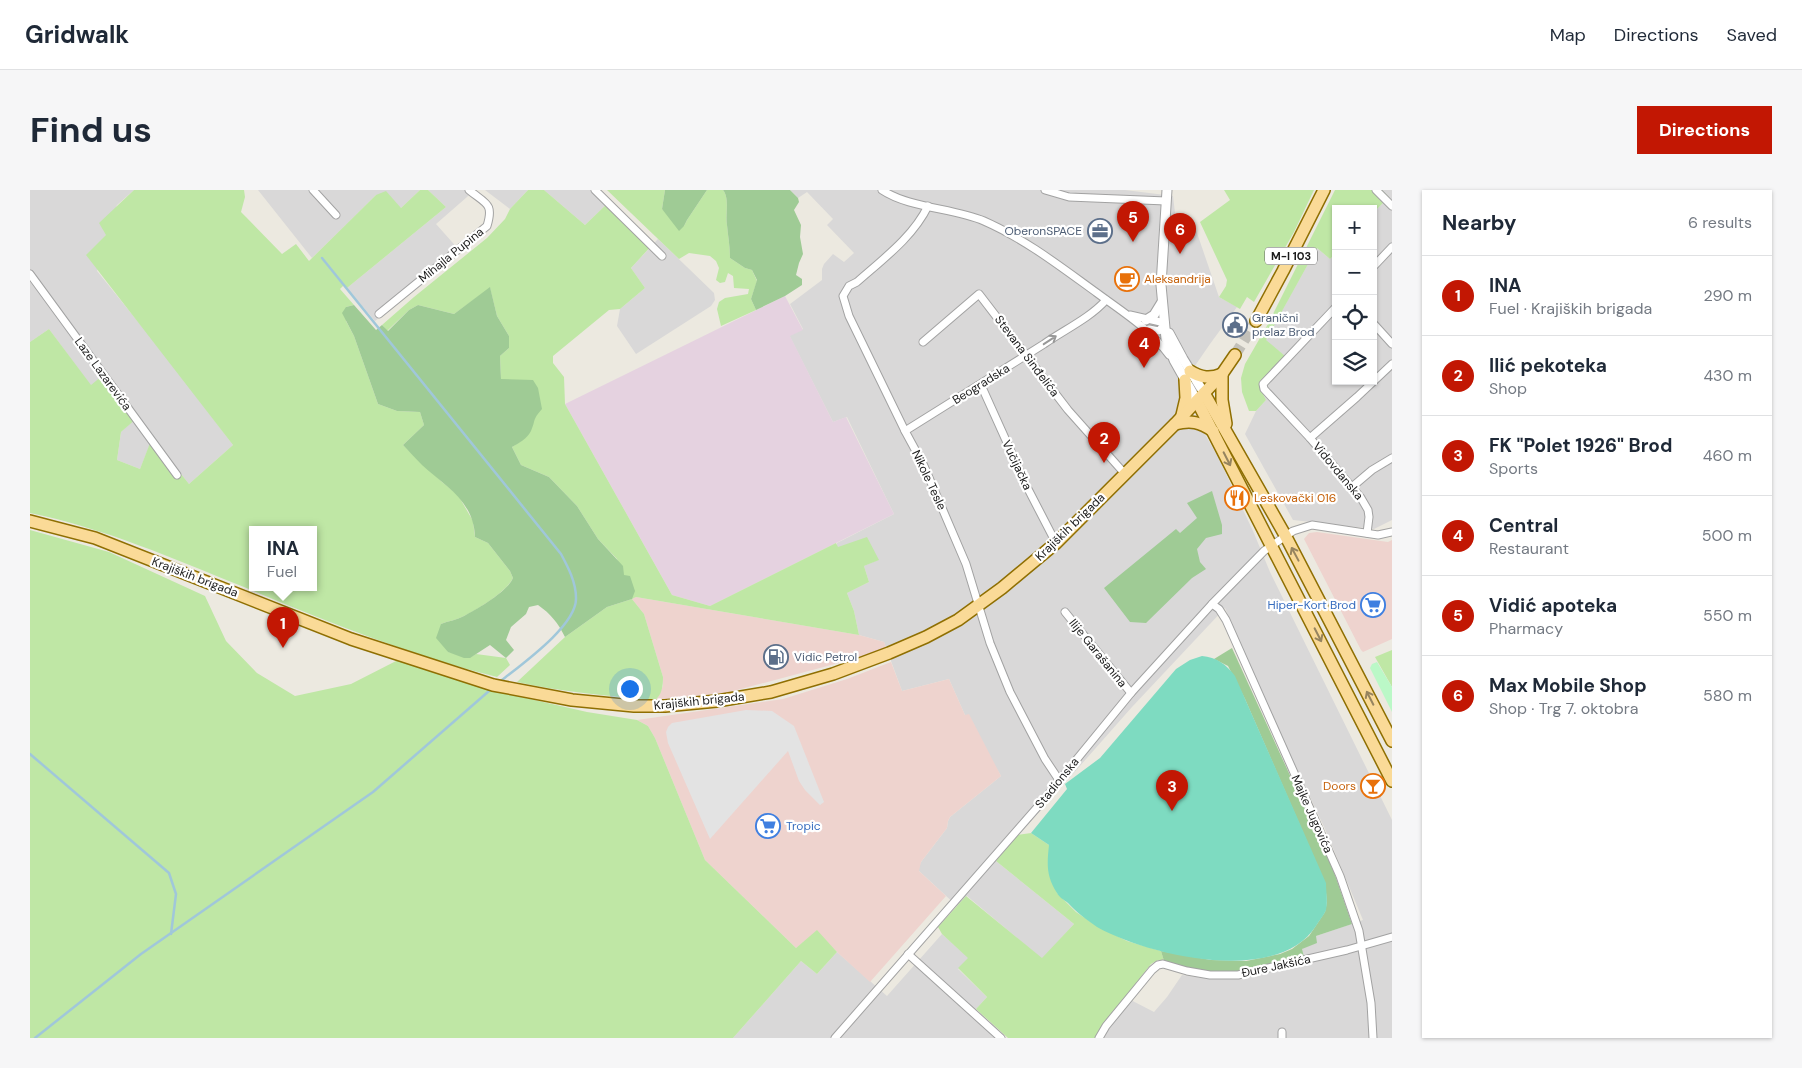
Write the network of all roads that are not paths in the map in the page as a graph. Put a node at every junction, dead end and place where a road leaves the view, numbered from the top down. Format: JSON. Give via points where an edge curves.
{"nodes":[{"id":1,"x":313,"y":190,"type":"edge"},
{"id":2,"x":469,"y":190,"type":"edge"},
{"id":3,"x":595,"y":190,"type":"edge"},
{"id":4,"x":882,"y":190,"type":"edge"},
{"id":5,"x":1045,"y":190,"type":"edge"},
{"id":6,"x":1167,"y":190,"type":"edge"},
{"id":7,"x":1324,"y":190,"type":"edge"},
{"id":8,"x":1376,"y":190,"type":"edge"},
{"id":9,"x":1166,"y":201,"type":"junction"},
{"id":10,"x":928,"y":206,"type":"junction"},
{"id":11,"x":1392,"y":206,"type":"edge"},
{"id":12,"x":336,"y":215,"type":"dead end"},
{"id":13,"x":1392,"y":247,"type":"edge"},
{"id":14,"x":662,"y":256,"type":"dead end"},
{"id":15,"x":1377,"y":264,"type":"edge"},
{"id":16,"x":30,"y":274,"type":"edge"},
{"id":17,"x":1106,"y":300,"type":"junction"},
{"id":18,"x":1162,"y":302,"type":"junction"},
{"id":19,"x":1332,"y":311,"type":"edge"},
{"id":20,"x":379,"y":314,"type":"dead end"},
{"id":21,"x":1256,"y":322,"type":"tunnel mouth"},
{"id":22,"x":1165,"y":323,"type":"junction"},
{"id":23,"x":1146,"y":324,"type":"junction"},
{"id":24,"x":1377,"y":327,"type":"edge"},
{"id":25,"x":923,"y":342,"type":"dead end"},
{"id":26,"x":1392,"y":344,"type":"edge"},
{"id":27,"x":1026,"y":356,"type":"junction"},
{"id":28,"x":1235,"y":356,"type":"tunnel mouth"},
{"id":29,"x":1174,"y":360,"type":"junction"},
{"id":30,"x":1392,"y":364,"type":"edge"},
{"id":31,"x":1222,"y":374,"type":"junction"},
{"id":32,"x":1188,"y":376,"type":"junction"},
{"id":33,"x":981,"y":385,"type":"junction"},
{"id":34,"x":1200,"y":397,"type":"junction"},
{"id":35,"x":1175,"y":424,"type":"junction"},
{"id":36,"x":905,"y":431,"type":"junction"},
{"id":37,"x":1214,"y":432,"type":"junction"},
{"id":38,"x":1310,"y":438,"type":"junction"},
{"id":39,"x":1234,"y":447,"type":"junction"},
{"id":40,"x":1392,"y":458,"type":"edge"},
{"id":41,"x":1125,"y":474,"type":"junction"},
{"id":42,"x":177,"y":475,"type":"dead end"},
{"id":43,"x":1352,"y":487,"type":"junction"},
{"id":44,"x":30,"y":522,"type":"edge"},
{"id":45,"x":1392,"y":532,"type":"edge"},
{"id":46,"x":1367,"y":533,"type":"junction"},
{"id":47,"x":1285,"y":535,"type":"junction"},
{"id":48,"x":1056,"y":543,"type":"junction"},
{"id":49,"x":1271,"y":545,"type":"junction"},
{"id":50,"x":1212,"y":604,"type":"junction"},
{"id":51,"x":979,"y":605,"type":"junction"},
{"id":52,"x":1065,"y":612,"type":"dead end"},
{"id":53,"x":1131,"y":693,"type":"junction"},
{"id":54,"x":1392,"y":742,"type":"edge"},
{"id":55,"x":1059,"y":780,"type":"junction"},
{"id":56,"x":1392,"y":781,"type":"edge"},
{"id":57,"x":1392,"y":937,"type":"edge"},
{"id":58,"x":1362,"y":946,"type":"junction"},
{"id":59,"x":908,"y":954,"type":"junction"},
{"id":60,"x":835,"y":1038,"type":"edge"},
{"id":61,"x":1001,"y":1038,"type":"edge"},
{"id":62,"x":1099,"y":1038,"type":"edge"},
{"id":63,"x":1373,"y":1038,"type":"edge"}],
"edges":[{"from":1,"to":12,"type":"street"},
{"from":2,"to":20,"type":"street","name":"Mihajla Pupina","via":[[489,206],[491,213],[487,226]]},
{"from":3,"to":14,"type":"street"},
{"from":4,"to":10,"type":"street"},
{"from":5,"to":9,"type":"street","via":[[1069,197]]},
{"from":6,"to":9,"type":"street"},
{"from":7,"to":21,"type":"main road","number":"M-I 103"},
{"from":8,"to":11,"type":"street"},
{"from":9,"to":18,"type":"street"},
{"from":10,"to":17,"type":"street","via":[[971,216],[1008,233]]},
{"from":10,"to":36,"type":"street","name":"Nikole Tesle","via":[[906,238],[849,286],[844,296],[849,316]]},
{"from":13,"to":15,"type":"street"},
{"from":16,"to":42,"type":"street","name":"Laze Lazarevića"},
{"from":17,"to":23,"type":"street"},
{"from":27,"to":17,"type":"street","name":"Beogradska","one_way":true},
{"from":18,"to":22,"type":"street"},
{"from":18,"to":23,"type":"street"},
{"from":19,"to":38,"type":"street","name":"Vidovdanska","via":[[1263,384],[1264,389]]},
{"from":22,"to":23,"type":"street"},
{"from":22,"to":29,"type":"street","via":[[1166,339]]},
{"from":22,"to":32,"type":"street"},
{"from":23,"to":29,"type":"street"},
{"from":24,"to":26,"type":"street"},
{"from":25,"to":27,"type":"street","name":"Stevana Sinđelića","via":[[979,294]]},
{"from":27,"to":33,"type":"street","name":"Beogradska"},
{"from":27,"to":41,"type":"street","name":"Stevana Sinđelića","via":[[1068,410]]},
{"from":28,"to":31,"type":"main road","name":"Krajiških brigada"},
{"from":29,"to":32,"type":"street"},
{"from":30,"to":38,"type":"street","name":"Vidovdanska"},
{"from":31,"to":32,"type":"main road","via":[[1205,378]]},
{"from":31,"to":34,"type":"main road","name":"Krajiških brigada"},
{"from":31,"to":39,"type":"main road","via":[[1223,408]]},
{"from":32,"to":34,"type":"street"},
{"from":32,"to":35,"type":"main road","via":[[1185,406]]},
{"from":33,"to":36,"type":"street","name":"Beogradska"},
{"from":33,"to":48,"type":"street","name":"Vučijačka"},
{"from":34,"to":35,"type":"main road","name":"Krajiških brigada"},
{"from":34,"to":37,"type":"main road"},
{"from":34,"to":39,"type":"main road"},
{"from":35,"to":37,"type":"main road","via":[[1191,421]]},
{"from":35,"to":41,"type":"main road","name":"Krajiških brigada"},
{"from":36,"to":51,"type":"street","name":"Nikole Tesle","via":[[953,532]]},
{"from":37,"to":49,"type":"main road","one_way":true},
{"from":38,"to":43,"type":"street","name":"Vidovdanska"},
{"from":39,"to":47,"type":"main road"},
{"from":40,"to":43,"type":"street"},
{"from":41,"to":48,"type":"main road","name":"Krajiških brigada"},
{"from":43,"to":46,"type":"street","name":"Vidovdanska","via":[[1368,510]]},
{"from":44,"to":51,"type":"main road","name":"Krajiških brigada","via":[[95,538],[351,639],[493,685],[602,704],[685,705],[786,688],[878,658],[941,630]]},
{"from":45,"to":46,"type":"street","name":"Stadionska"},
{"from":46,"to":47,"type":"street","name":"Stadionska","via":[[1312,525]]},
{"from":47,"to":49,"type":"street","name":"Stadionska"},
{"from":54,"to":47,"type":"main road","one_way":true},
{"from":48,"to":51,"type":"main road","name":"Krajiških brigada"},
{"from":49,"to":50,"type":"street","name":"Stadionska"},
{"from":49,"to":56,"type":"main road","one_way":true},
{"from":50,"to":53,"type":"street","name":"Stadionska"},
{"from":50,"to":58,"type":"street","name":"Majke Jugovića","via":[[1226,620],[1340,876]]},
{"from":51,"to":55,"type":"street","name":"Nikole Tesle","via":[[1010,692]]},
{"from":52,"to":53,"type":"street","name":"Ilije Garašanina"},
{"from":53,"to":55,"type":"street","name":"Stadionska"},
{"from":55,"to":59,"type":"street","name":"Stadionska"},
{"from":57,"to":58,"type":"street","name":"Đure Jakšića"},
{"from":58,"to":62,"type":"street","name":"Đure Jakšića","via":[[1238,975],[1210,975],[1158,965]]},
{"from":58,"to":63,"type":"street","name":"Majke Jugovića"},
{"from":59,"to":60,"type":"street","name":"Stadionska"},
{"from":59,"to":61,"type":"street"}]}
